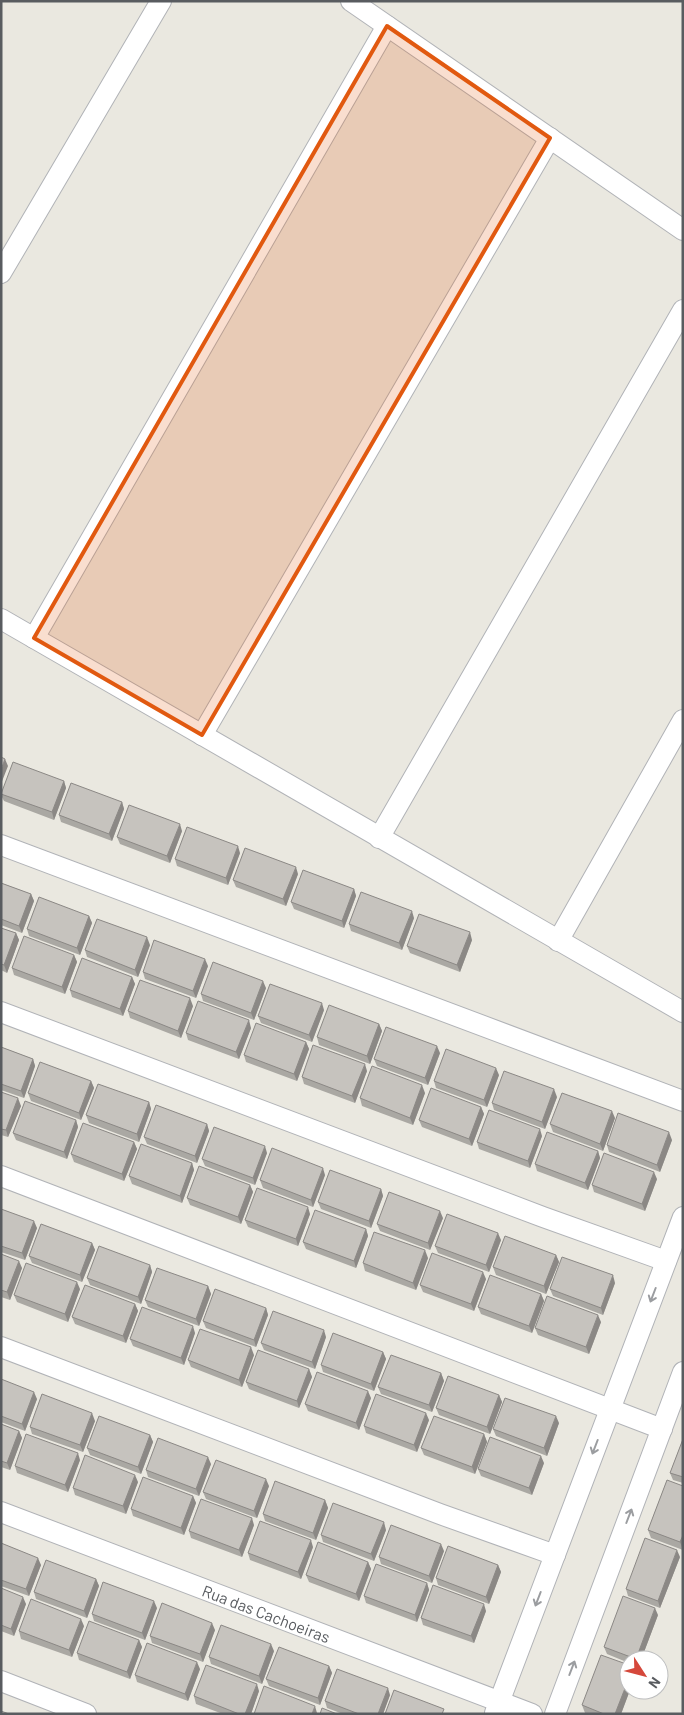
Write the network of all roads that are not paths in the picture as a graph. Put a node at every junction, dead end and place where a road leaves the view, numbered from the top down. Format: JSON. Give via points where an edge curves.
{"nodes":[{"id":1,"x":161,"y":1,"type":"edge"},
{"id":2,"x":351,"y":1,"type":"edge"},
{"id":3,"x":387,"y":26,"type":"junction"},
{"id":4,"x":550,"y":138,"type":"junction"},
{"id":5,"x":683,"y":230,"type":"edge"},
{"id":6,"x":1,"y":273,"type":"edge"},
{"id":7,"x":683,"y":310,"type":"edge"},
{"id":8,"x":1,"y":619,"type":"edge"},
{"id":9,"x":34,"y":638,"type":"junction"},
{"id":10,"x":683,"y":720,"type":"edge"},
{"id":11,"x":202,"y":735,"type":"junction"},
{"id":12,"x":380,"y":838,"type":"junction"},
{"id":13,"x":1,"y":845,"type":"edge"},
{"id":14,"x":558,"y":941,"type":"junction"},
{"id":15,"x":1,"y":1012,"type":"edge"},
{"id":16,"x":683,"y":1012,"type":"edge"},
{"id":17,"x":683,"y":1101,"type":"edge"},
{"id":18,"x":1,"y":1176,"type":"edge"},
{"id":19,"x":683,"y":1217,"type":"edge"},
{"id":20,"x":666,"y":1261,"type":"junction"},
{"id":21,"x":1,"y":1346,"type":"edge"},
{"id":22,"x":683,"y":1372,"type":"edge"},
{"id":23,"x":610,"y":1409,"type":"junction"},
{"id":24,"x":662,"y":1428,"type":"junction"},
{"id":25,"x":1,"y":1512,"type":"edge"},
{"id":26,"x":554,"y":1554,"type":"junction"},
{"id":27,"x":1,"y":1681,"type":"edge"},
{"id":28,"x":497,"y":1707,"type":"edge"},
{"id":29,"x":86,"y":1714,"type":"edge"},
{"id":30,"x":532,"y":1714,"type":"edge"},
{"id":31,"x":555,"y":1714,"type":"edge"}],
"edges":[{"from":1,"to":6,"type":"street"},
{"from":2,"to":3,"type":"street"},
{"from":3,"to":4,"type":"street"},
{"from":3,"to":9,"type":"street"},
{"from":4,"to":5,"type":"street"},
{"from":4,"to":11,"type":"street"},
{"from":7,"to":12,"type":"street"},
{"from":8,"to":9,"type":"street"},
{"from":9,"to":11,"type":"street"},
{"from":10,"to":14,"type":"street"},
{"from":11,"to":12,"type":"street"},
{"from":12,"to":14,"type":"street"},
{"from":13,"to":17,"type":"street"},
{"from":14,"to":16,"type":"street"},
{"from":15,"to":20,"type":"street"},
{"from":18,"to":23,"type":"street"},
{"from":19,"to":20,"type":"street"},
{"from":20,"to":23,"type":"street","one_way":true},
{"from":21,"to":26,"type":"street","via":[[440,1514]]},
{"from":22,"to":24,"type":"street"},
{"from":23,"to":24,"type":"street"},
{"from":23,"to":26,"type":"street","one_way":true},
{"from":31,"to":24,"type":"street","one_way":true},
{"from":25,"to":28,"type":"street","name":"Rua das Cachoeiras"},
{"from":26,"to":28,"type":"street","one_way":true},
{"from":27,"to":29,"type":"street"},
{"from":28,"to":30,"type":"street","name":"Rua das Cachoeiras"}]}
